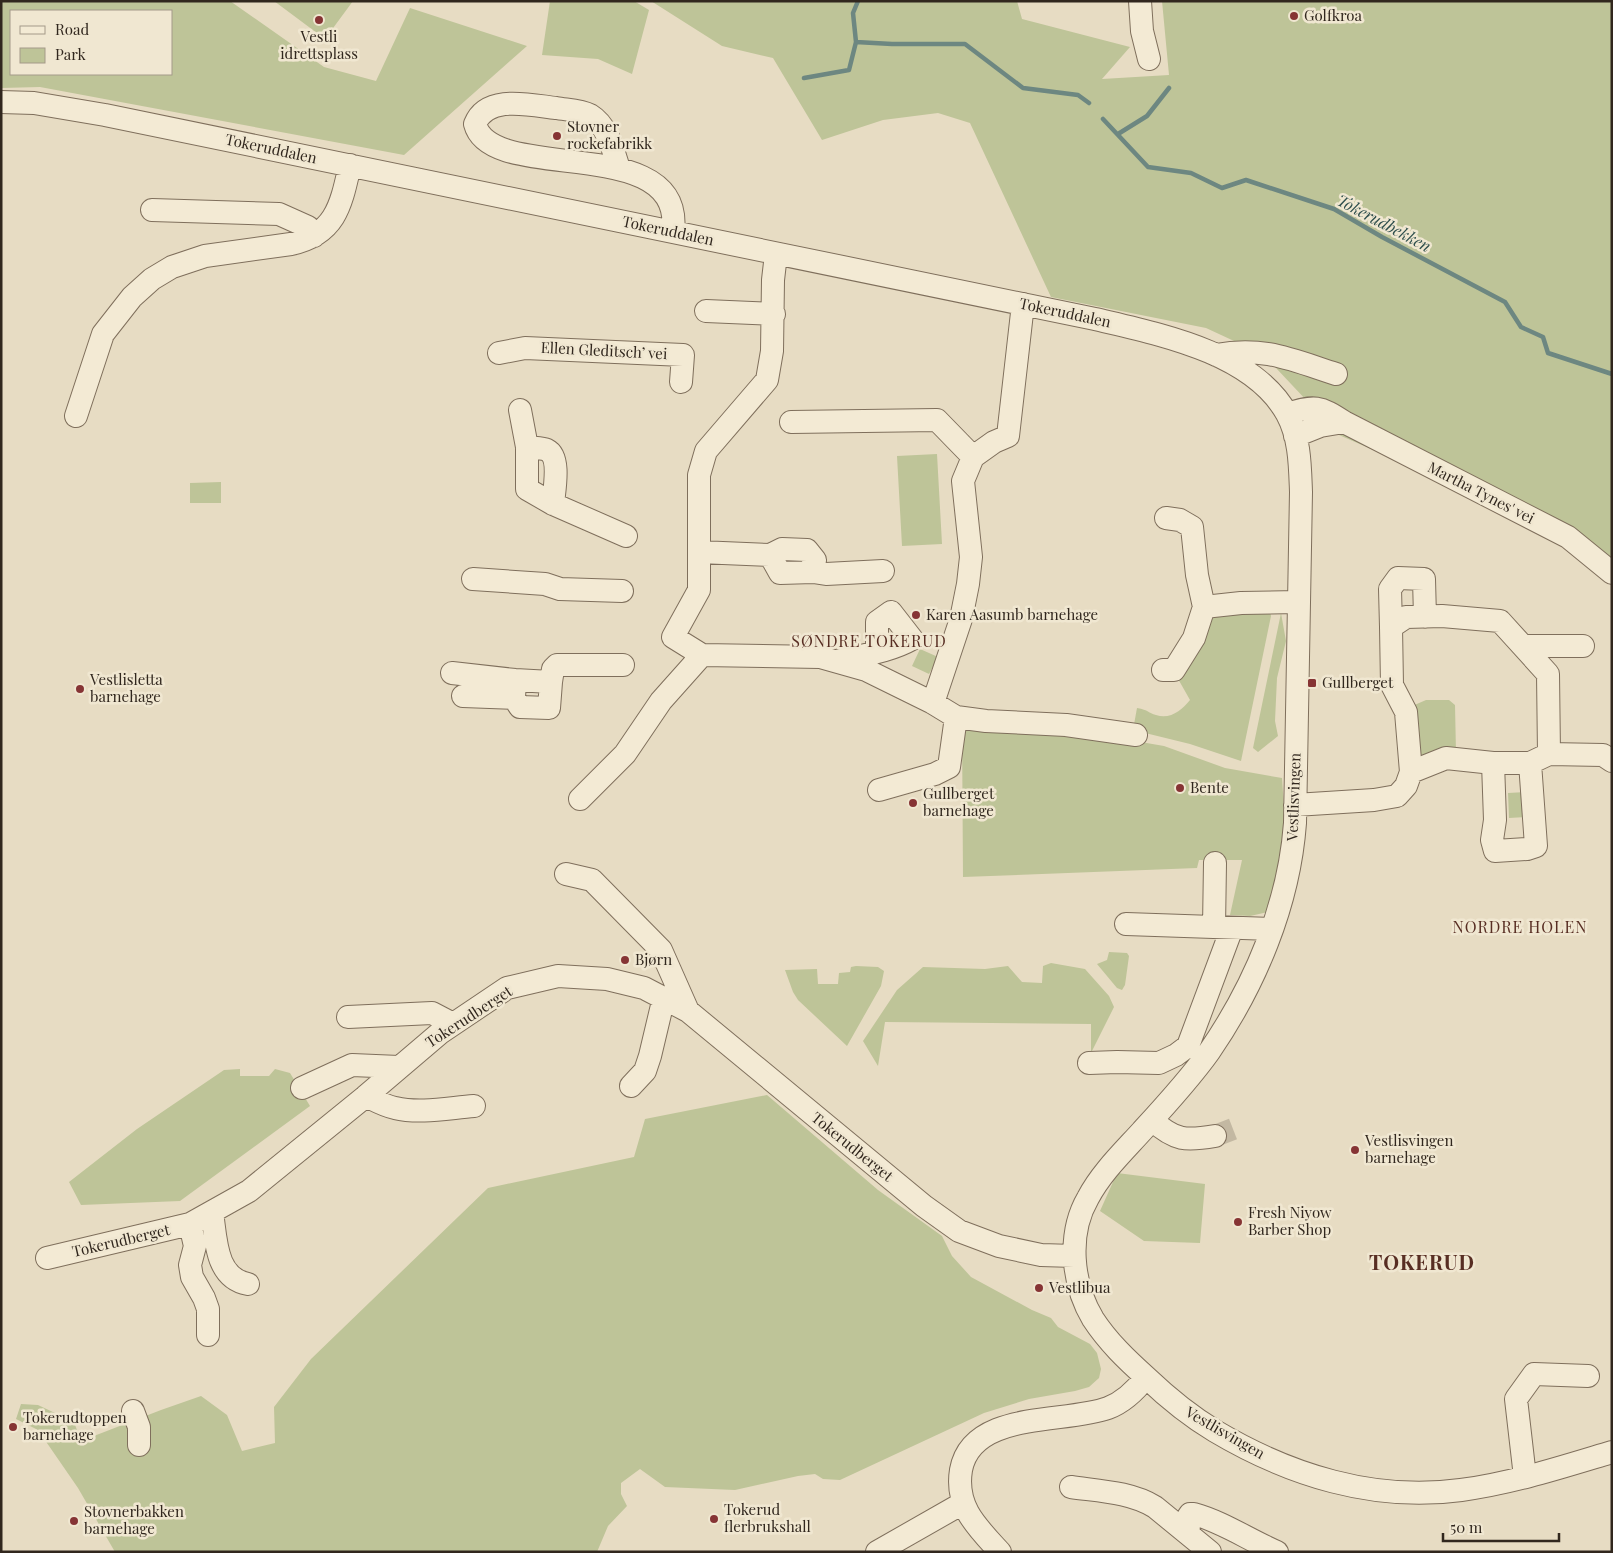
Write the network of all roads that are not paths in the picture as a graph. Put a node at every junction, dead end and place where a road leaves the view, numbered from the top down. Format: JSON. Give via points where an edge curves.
{"nodes":[{"id":1,"x":1140,"y":1,"type":"edge"},
{"id":2,"x":1149,"y":58,"type":"dead end"},
{"id":3,"x":1,"y":102,"type":"edge"},
{"id":4,"x":350,"y":165,"type":"junction"},
{"id":5,"x":619,"y":169,"type":"junction"},
{"id":6,"x":152,"y":210,"type":"dead end"},
{"id":7,"x":673,"y":232,"type":"junction"},
{"id":8,"x":314,"y":236,"type":"junction"},
{"id":9,"x":776,"y":254,"type":"junction"},
{"id":10,"x":1023,"y":304,"type":"junction"},
{"id":11,"x":706,"y":311,"type":"dead end"},
{"id":12,"x":774,"y":314,"type":"junction"},
{"id":13,"x":499,"y":353,"type":"dead end"},
{"id":14,"x":1216,"y":356,"type":"junction"},
{"id":15,"x":1336,"y":374,"type":"dead end"},
{"id":16,"x":681,"y":382,"type":"dead end"},
{"id":17,"x":520,"y":410,"type":"dead end"},
{"id":18,"x":1287,"y":414,"type":"junction"},
{"id":19,"x":76,"y":416,"type":"dead end"},
{"id":20,"x":791,"y":422,"type":"dead end"},
{"id":21,"x":1344,"y":422,"type":"junction"},
{"id":22,"x":1295,"y":436,"type":"junction"},
{"id":23,"x":972,"y":457,"type":"junction"},
{"id":24,"x":1166,"y":518,"type":"dead end"},
{"id":25,"x":626,"y":536,"type":"dead end"},
{"id":26,"x":699,"y":552,"type":"junction"},
{"id":27,"x":883,"y":571,"type":"dead end"},
{"id":28,"x":1612,"y":573,"type":"edge"},
{"id":29,"x":472,"y":579,"type":"dead end"},
{"id":30,"x":622,"y":591,"type":"dead end"},
{"id":31,"x":1298,"y":602,"type":"junction"},
{"id":32,"x":1204,"y":607,"type":"junction"},
{"id":33,"x":1425,"y":617,"type":"junction"},
{"id":34,"x":1391,"y":627,"type":"junction"},
{"id":35,"x":1524,"y":646,"type":"junction"},
{"id":36,"x":1583,"y":646,"type":"dead end"},
{"id":37,"x":877,"y":652,"type":"dead end"},
{"id":38,"x":702,"y":656,"type":"junction"},
{"id":39,"x":836,"y":662,"type":"junction"},
{"id":40,"x":623,"y":665,"type":"dead end"},
{"id":41,"x":1163,"y":670,"type":"dead end"},
{"id":42,"x":452,"y":673,"type":"dead end"},
{"id":43,"x":515,"y":689,"type":"junction"},
{"id":44,"x":463,"y":696,"type":"dead end"},
{"id":45,"x":933,"y":703,"type":"junction"},
{"id":46,"x":956,"y":717,"type":"junction"},
{"id":47,"x":1136,"y":735,"type":"dead end"},
{"id":48,"x":1540,"y":758,"type":"junction"},
{"id":49,"x":1612,"y":761,"type":"edge"},
{"id":50,"x":1494,"y":763,"type":"junction"},
{"id":51,"x":1410,"y":772,"type":"junction"},
{"id":52,"x":879,"y":790,"type":"dead end"},
{"id":53,"x":580,"y":798,"type":"dead end"},
{"id":54,"x":1296,"y":805,"type":"junction"},
{"id":55,"x":1215,"y":863,"type":"dead end"},
{"id":56,"x":566,"y":874,"type":"dead end"},
{"id":57,"x":1126,"y":924,"type":"dead end"},
{"id":58,"x":1223,"y":928,"type":"junction"},
{"id":59,"x":1272,"y":929,"type":"junction"},
{"id":60,"x":664,"y":997,"type":"junction"},
{"id":61,"x":688,"y":1011,"type":"junction"},
{"id":62,"x":348,"y":1017,"type":"dead end"},
{"id":63,"x":453,"y":1024,"type":"junction"},
{"id":64,"x":1089,"y":1064,"type":"dead end"},
{"id":65,"x":399,"y":1067,"type":"junction"},
{"id":66,"x":631,"y":1086,"type":"dead end"},
{"id":67,"x":302,"y":1088,"type":"dead end"},
{"id":68,"x":366,"y":1096,"type":"junction"},
{"id":69,"x":474,"y":1106,"type":"dead end"},
{"id":70,"x":1152,"y":1120,"type":"junction"},
{"id":71,"x":1215,"y":1136,"type":"tunnel mouth"},
{"id":72,"x":212,"y":1212,"type":"junction"},
{"id":73,"x":190,"y":1224,"type":"junction"},
{"id":74,"x":1074,"y":1256,"type":"junction"},
{"id":75,"x":48,"y":1258,"type":"dead end"},
{"id":76,"x":248,"y":1284,"type":"dead end"},
{"id":77,"x":208,"y":1335,"type":"dead end"},
{"id":78,"x":1588,"y":1376,"type":"dead end"},
{"id":79,"x":1146,"y":1377,"type":"junction"},
{"id":80,"x":133,"y":1411,"type":"dead end"},
{"id":81,"x":139,"y":1445,"type":"dead end"},
{"id":82,"x":1612,"y":1452,"type":"edge"},
{"id":83,"x":1525,"y":1477,"type":"junction"},
{"id":84,"x":1071,"y":1487,"type":"dead end"},
{"id":85,"x":953,"y":1514,"type":"junction"},
{"id":86,"x":1188,"y":1525,"type":"junction"},
{"id":87,"x":878,"y":1552,"type":"edge"},
{"id":88,"x":1000,"y":1552,"type":"edge"},
{"id":89,"x":1210,"y":1552,"type":"edge"},
{"id":90,"x":1277,"y":1552,"type":"edge"}],
"edges":[{"from":1,"to":2,"type":"street","via":[[1142,31]]},
{"from":3,"to":4,"type":"street","name":"Tokeruddalen","via":[[34,102]]},
{"from":4,"to":7,"type":"street","name":"Tokeruddalen"},
{"from":4,"to":8,"type":"street","via":[[340,205],[326,226]]},
{"from":5,"to":5,"type":"street","via":[[514,153],[480,136],[474,124],[481,112],[501,104],[580,111],[601,126]]},
{"from":5,"to":7,"type":"street","via":[[654,183],[664,193],[674,212]]},
{"from":6,"to":8,"type":"street","via":[[279,214],[308,227]]},
{"from":7,"to":9,"type":"street","name":"Tokeruddalen"},
{"from":8,"to":19,"type":"street","via":[[291,244],[205,256],[172,266],[152,279],[132,297],[103,334]]},
{"from":9,"to":10,"type":"street","name":"Tokeruddalen"},
{"from":9,"to":12,"type":"street"},
{"from":10,"to":14,"type":"street","name":"Tokeruddalen","via":[[1135,328]]},
{"from":10,"to":23,"type":"street","via":[[1008,436]]},
{"from":11,"to":12,"type":"street"},
{"from":12,"to":26,"type":"street","via":[[767,380],[706,450],[699,475]]},
{"from":13,"to":16,"type":"street","name":"Ellen Gleditsch’ vei","via":[[525,348],[683,355]]},
{"from":14,"to":15,"type":"street","via":[[1270,353]]},
{"from":14,"to":18,"type":"street","name":"Tokeruddalen","via":[[1255,377]]},
{"from":17,"to":25,"type":"street","via":[[527,447],[547,450],[554,456],[554,504]]},
{"from":18,"to":21,"type":"street","name":"Martha Tynes' vei","via":[[1309,408],[1319,409]]},
{"from":18,"to":22,"type":"street","name":"Tokeruddalen"},
{"from":20,"to":23,"type":"street","via":[[937,420]]},
{"from":21,"to":22,"type":"street","via":[[1320,426]]},
{"from":21,"to":28,"type":"street","name":"Martha Tynes' vei","via":[[1568,537]]},
{"from":22,"to":31,"type":"street","name":"Vestlisvingen","via":[[1300,459]]},
{"from":23,"to":45,"type":"street","via":[[963,481],[971,557],[968,584],[961,619]]},
{"from":24,"to":32,"type":"street","via":[[1180,520],[1192,527]]},
{"from":26,"to":27,"type":"street","via":[[770,554],[782,548],[807,550],[815,560],[813,572]]},
{"from":26,"to":38,"type":"street","via":[[699,590],[673,637]]},
{"from":29,"to":30,"type":"street","via":[[545,584],[560,590]]},
{"from":31,"to":32,"type":"street"},
{"from":31,"to":54,"type":"street","name":"Vestlisvingen"},
{"from":32,"to":41,"type":"street","via":[[1194,638],[1174,670]]},
{"from":33,"to":34,"type":"street","via":[[1406,618]]},
{"from":33,"to":34,"type":"street","via":[[1424,579],[1398,578],[1390,589]]},
{"from":33,"to":35,"type":"street","via":[[1500,621]]},
{"from":34,"to":51,"type":"street","via":[[1392,685],[1406,712]]},
{"from":35,"to":36,"type":"street"},
{"from":35,"to":48,"type":"street","via":[[1548,674]]},
{"from":37,"to":39,"type":"street"},
{"from":38,"to":39,"type":"street","via":[[820,657]]},
{"from":38,"to":53,"type":"street","via":[[661,701],[625,754]]},
{"from":39,"to":45,"type":"street","via":[[866,670]]},
{"from":40,"to":43,"type":"street","via":[[557,665],[551,682]]},
{"from":42,"to":43,"type":"street"},
{"from":43,"to":44,"type":"street"},
{"from":45,"to":46,"type":"street"},
{"from":46,"to":47,"type":"street","via":[[1066,725]]},
{"from":46,"to":52,"type":"street","via":[[949,767]]},
{"from":48,"to":49,"type":"street","via":[[1603,755]]},
{"from":48,"to":50,"type":"street"},
{"from":48,"to":50,"type":"street","via":[[1536,846],[1527,849],[1496,851],[1492,840],[1496,820]]},
{"from":50,"to":51,"type":"street","via":[[1446,758]]},
{"from":51,"to":54,"type":"street","via":[[1406,786],[1397,796]]},
{"from":54,"to":59,"type":"street","name":"Vestlisvingen","via":[[1294,842],[1285,889]]},
{"from":55,"to":58,"type":"street"},
{"from":56,"to":61,"type":"street","via":[[592,880],[661,950]]},
{"from":57,"to":58,"type":"street"},
{"from":58,"to":59,"type":"street"},
{"from":58,"to":64,"type":"street","via":[[1188,1046],[1176,1056],[1159,1063]]},
{"from":59,"to":70,"type":"street","name":"Vestlisvingen","via":[[1226,1026],[1198,1067]]},
{"from":60,"to":61,"type":"street","name":"Tokerudberget"},
{"from":60,"to":63,"type":"street","name":"Tokerudberget","via":[[644,988],[607,979],[558,976],[507,988]]},
{"from":60,"to":66,"type":"street","via":[[645,1071]]},
{"from":61,"to":74,"type":"street","name":"Tokerudberget","via":[[948,1224],[1020,1252]]},
{"from":62,"to":63,"type":"street","via":[[432,1013]]},
{"from":63,"to":65,"type":"street","name":"Tokerudberget"},
{"from":65,"to":67,"type":"street","via":[[352,1065]]},
{"from":65,"to":68,"type":"street","name":"Tokerudberget"},
{"from":68,"to":69,"type":"street","via":[[389,1107],[407,1110]]},
{"from":68,"to":72,"type":"street","name":"Tokerudberget","via":[[249,1191]]},
{"from":70,"to":71,"type":"street","via":[[1177,1138],[1192,1140]]},
{"from":70,"to":74,"type":"street","name":"Vestlisvingen","via":[[1105,1172],[1087,1199],[1078,1222]]},
{"from":72,"to":73,"type":"street","name":"Tokerudberget"},
{"from":72,"to":76,"type":"street","via":[[222,1265],[231,1277]]},
{"from":73,"to":75,"type":"street","name":"Tokerudberget"},
{"from":73,"to":77,"type":"street","via":[[195,1246],[190,1265],[192,1277],[208,1309]]},
{"from":74,"to":79,"type":"street","name":"Vestlisvingen","via":[[1079,1285],[1092,1317],[1121,1354]]},
{"from":78,"to":83,"type":"street","via":[[1534,1374],[1516,1399]]},
{"from":79,"to":83,"type":"street","name":"Vestlisvingen","via":[[1180,1407],[1215,1431],[1263,1456],[1327,1481],[1376,1490],[1418,1493],[1458,1491]]},
{"from":79,"to":85,"type":"street","via":[[1135,1391],[1110,1407],[1081,1415],[1020,1423],[985,1435],[965,1456]]},
{"from":80,"to":81,"type":"street","via":[[139,1428]]},
{"from":82,"to":83,"type":"street","name":"Vestlisvingen"},
{"from":84,"to":86,"type":"street","via":[[1151,1499]]},
{"from":85,"to":87,"type":"street"},
{"from":85,"to":88,"type":"street","via":[[974,1523]]},
{"from":86,"to":89,"type":"street"},
{"from":86,"to":90,"type":"street","via":[[1190,1514],[1194,1514],[1218,1522]]}]}
